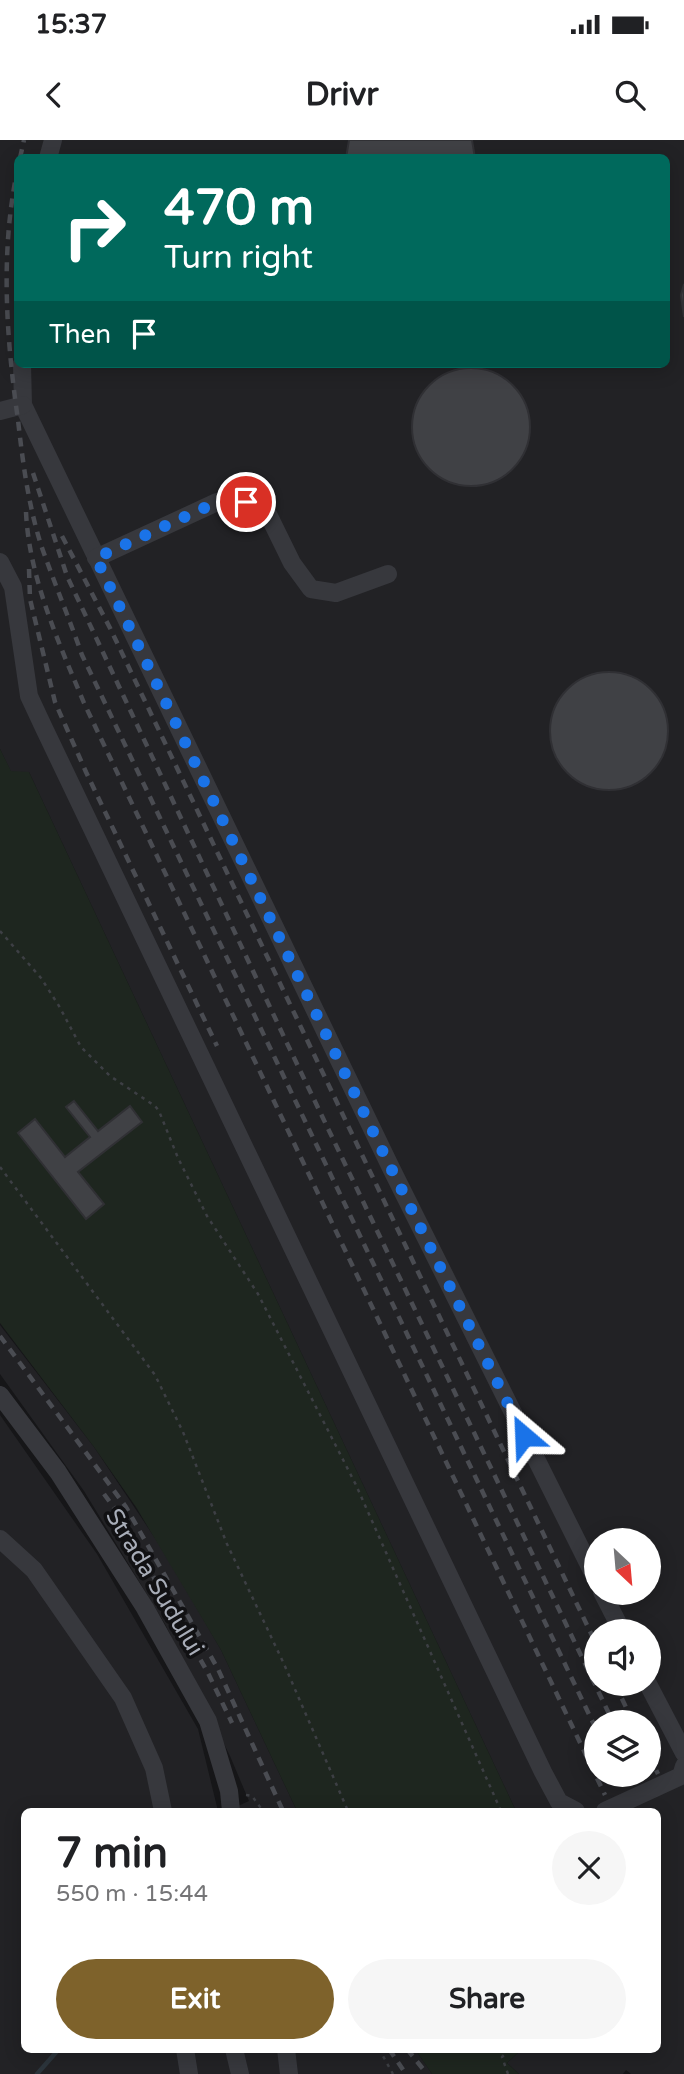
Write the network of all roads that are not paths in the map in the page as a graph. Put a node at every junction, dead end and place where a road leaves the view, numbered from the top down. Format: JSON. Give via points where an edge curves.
{"nodes":[{"id":1,"x":22,"y":368,"type":"edge"},
{"id":2,"x":23,"y":405,"type":"junction"},
{"id":3,"x":0,"y":411,"type":"edge"},
{"id":4,"x":96,"y":558,"type":"junction"},
{"id":5,"x":0,"y":562,"type":"edge"},
{"id":6,"x":388,"y":574,"type":"dead end"},
{"id":7,"x":0,"y":1395,"type":"edge"},
{"id":8,"x":0,"y":1539,"type":"edge"},
{"id":9,"x":584,"y":1555,"type":"edge"},
{"id":10,"x":654,"y":1696,"type":"edge"},
{"id":11,"x":684,"y":1753,"type":"edge"},
{"id":12,"x":684,"y":1766,"type":"edge"},
{"id":13,"x":162,"y":1808,"type":"edge"},
{"id":14,"x":231,"y":1808,"type":"edge"},
{"id":15,"x":570,"y":1808,"type":"edge"},
{"id":16,"x":612,"y":1808,"type":"edge"},
{"id":17,"x":186,"y":2053,"type":"edge"},
{"id":18,"x":235,"y":2053,"type":"edge"},
{"id":19,"x":286,"y":2053,"type":"edge"},
{"id":20,"x":189,"y":2074,"type":"edge"},
{"id":21,"x":240,"y":2074,"type":"edge"},
{"id":22,"x":289,"y":2074,"type":"edge"}],
"edges":[{"from":1,"to":2,"type":"street"},
{"from":2,"to":3,"type":"street"},
{"from":2,"to":4,"type":"street"},
{"from":4,"to":6,"type":"street","via":[[217,502],[246,502],[265,508],[311,590],[337,593]]},
{"from":4,"to":9,"type":"street"},
{"from":5,"to":15,"type":"street","via":[[13,587],[29,696],[542,1772],[559,1802]]},
{"from":7,"to":14,"type":"street","name":"Strada Sudului","via":[[58,1472],[145,1608],[208,1721]]},
{"from":8,"to":13,"type":"street","via":[[34,1570],[123,1698],[153,1768]]},
{"from":10,"to":11,"type":"street"},
{"from":12,"to":16,"type":"street","via":[[681,1776]]},
{"from":17,"to":20,"type":"street"},
{"from":18,"to":21,"type":"street"},
{"from":19,"to":22,"type":"street"}]}
